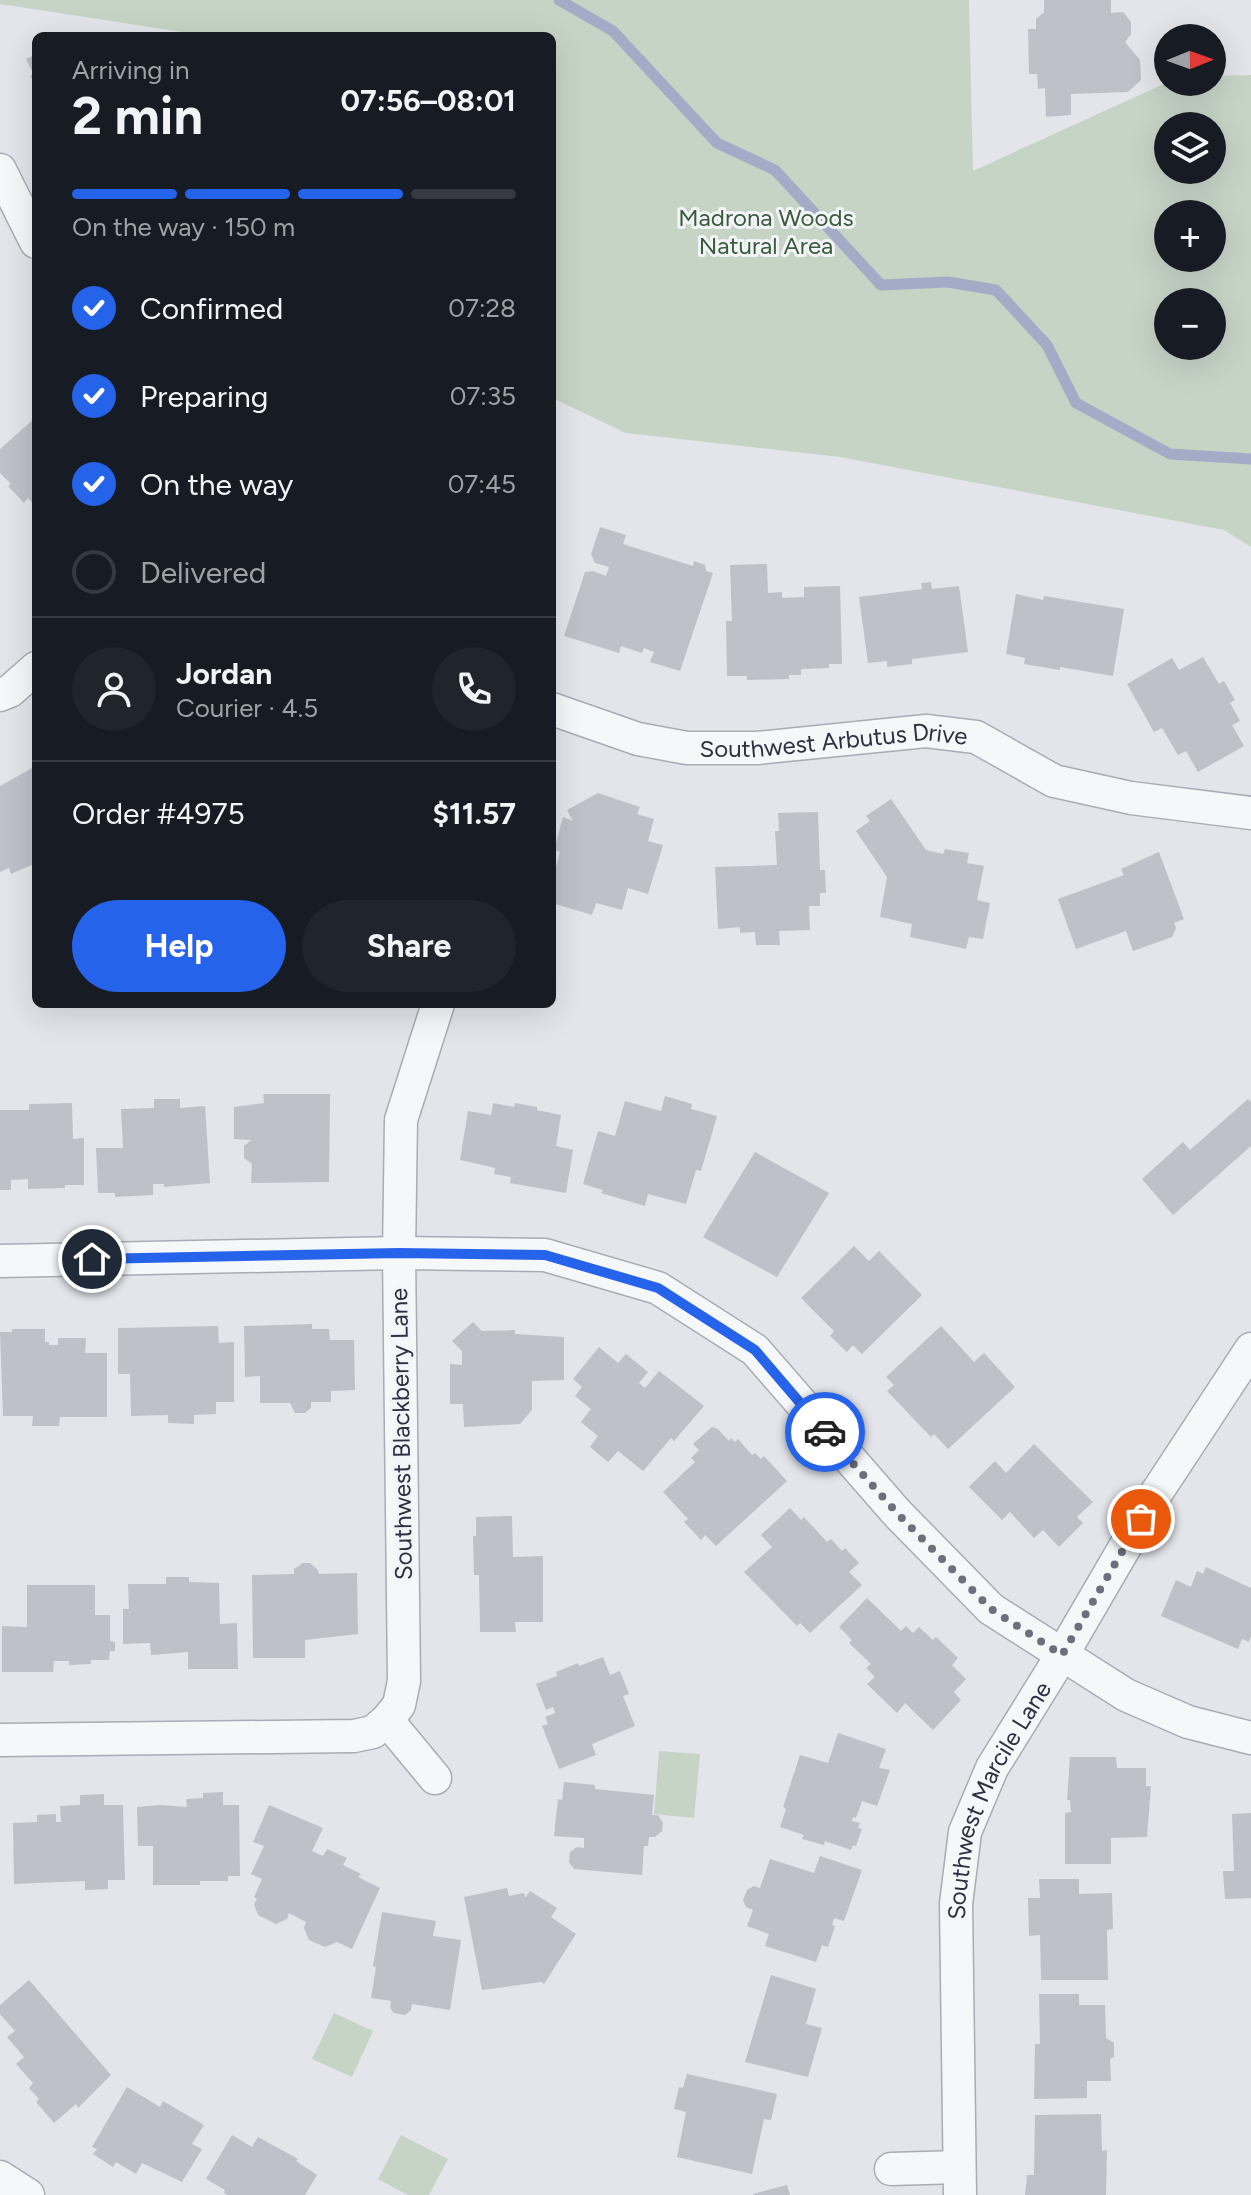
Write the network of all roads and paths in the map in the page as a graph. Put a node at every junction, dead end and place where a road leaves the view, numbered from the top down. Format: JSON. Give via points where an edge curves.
{"nodes":[{"id":1,"x":0,"y":170,"type":"edge"},
{"id":2,"x":32,"y":234,"type":"edge"},
{"id":3,"x":32,"y":672,"type":"edge"},
{"id":4,"x":0,"y":695,"type":"edge"},
{"id":5,"x":556,"y":710,"type":"edge"},
{"id":6,"x":1251,"y":813,"type":"edge"},
{"id":7,"x":437,"y":1008,"type":"edge"},
{"id":8,"x":399,"y":1253,"type":"junction"},
{"id":9,"x":0,"y":1261,"type":"edge"},
{"id":10,"x":1251,"y":1349,"type":"edge"},
{"id":11,"x":1062,"y":1655,"type":"junction"},
{"id":12,"x":387,"y":1720,"type":"junction"},
{"id":13,"x":1251,"y":1738,"type":"edge"},
{"id":14,"x":0,"y":1740,"type":"edge"},
{"id":15,"x":435,"y":1778,"type":"dead end"},
{"id":16,"x":891,"y":2169,"type":"dead end"},
{"id":17,"x":0,"y":2177,"type":"edge"},
{"id":18,"x":959,"y":2181,"type":"edge"},
{"id":19,"x":28,"y":2195,"type":"edge"}],
"edges":[{"from":1,"to":2,"type":"street"},
{"from":3,"to":4,"type":"street"},
{"from":5,"to":6,"type":"street","name":"Southwest Arbutus Drive","via":[[638,739],[687,748],[757,748],[926,731],[976,737],[1054,781],[1131,798]]},
{"from":7,"to":8,"type":"street","name":"Southwest Blackberry Lane","via":[[401,1120]]},
{"from":8,"to":9,"type":"street"},
{"from":8,"to":11,"type":"street","via":[[545,1255],[658,1288],[755,1350],[897,1513],[991,1609]]},
{"from":8,"to":12,"type":"street","name":"Southwest Blackberry Lane","via":[[404,1681],[399,1705]]},
{"from":10,"to":11,"type":"street","name":"Southwest Marcile Lane","via":[[1157,1492]]},
{"from":11,"to":13,"type":"street","via":[[1126,1695],[1188,1722]]},
{"from":11,"to":18,"type":"street","name":"Southwest Marcile Lane","via":[[992,1768],[965,1832],[956,1904]]},
{"from":12,"to":14,"type":"street","via":[[373,1732],[354,1736]]},
{"from":12,"to":15,"type":"street"},
{"from":16,"to":18,"type":"street","name":"Southwest Marcile Lane"},
{"from":17,"to":19,"type":"street"}]}
